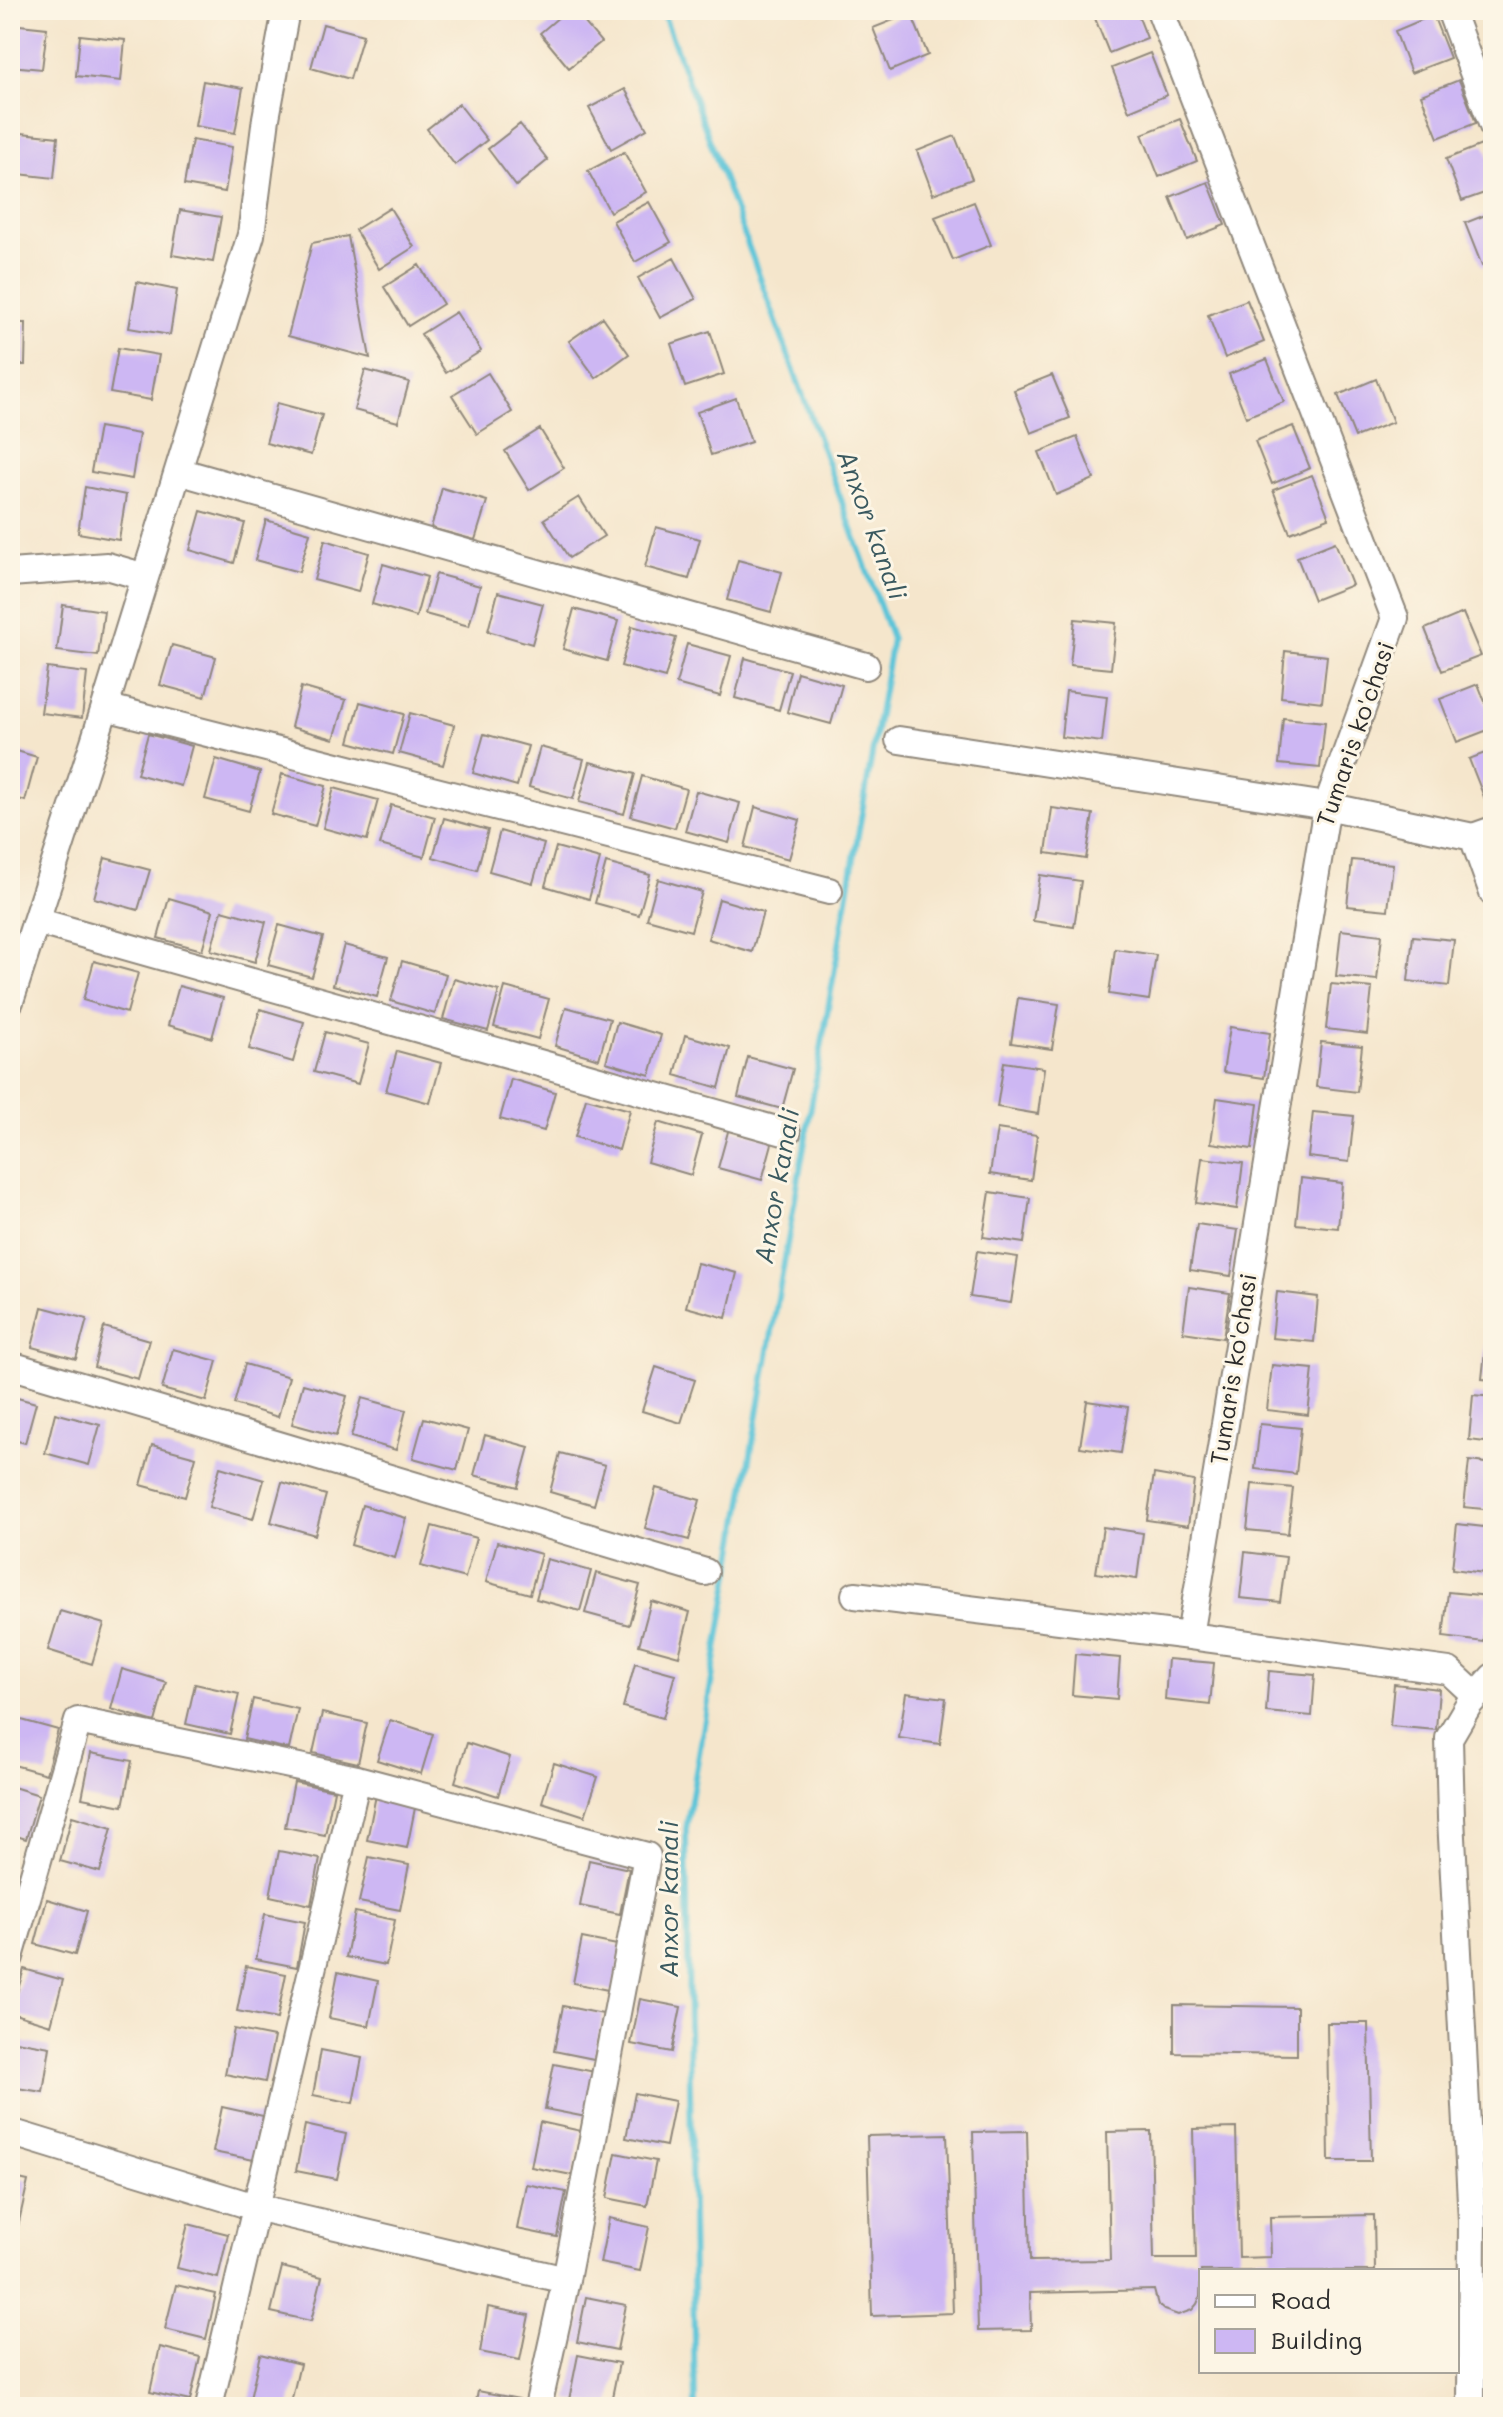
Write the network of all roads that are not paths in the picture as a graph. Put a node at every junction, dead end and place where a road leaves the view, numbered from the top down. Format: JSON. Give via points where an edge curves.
{"nodes":[{"id":1,"x":286,"y":10,"type":"edge"},
{"id":2,"x":1160,"y":10,"type":"edge"},
{"id":3,"x":1450,"y":10,"type":"edge"},
{"id":4,"x":1493,"y":126,"type":"edge"},
{"id":5,"x":178,"y":471,"type":"junction"},
{"id":6,"x":10,"y":573,"type":"edge"},
{"id":7,"x":145,"y":577,"type":"junction"},
{"id":8,"x":866,"y":666,"type":"dead end"},
{"id":9,"x":105,"y":707,"type":"junction"},
{"id":10,"x":899,"y":740,"type":"dead end"},
{"id":11,"x":1327,"y":806,"type":"junction"},
{"id":12,"x":1483,"y":833,"type":"edge"},
{"id":13,"x":829,"y":891,"type":"dead end"},
{"id":14,"x":1493,"y":893,"type":"edge"},
{"id":15,"x":36,"y":921,"type":"junction"},
{"id":16,"x":10,"y":1001,"type":"edge"},
{"id":17,"x":787,"y":1133,"type":"dead end"},
{"id":18,"x":10,"y":1365,"type":"edge"},
{"id":19,"x":705,"y":1572,"type":"dead end"},
{"id":20,"x":855,"y":1595,"type":"dead end"},
{"id":21,"x":1190,"y":1636,"type":"junction"},
{"id":22,"x":1485,"y":1686,"type":"edge"},
{"id":23,"x":357,"y":1779,"type":"junction"},
{"id":24,"x":10,"y":1957,"type":"edge"},
{"id":25,"x":10,"y":2132,"type":"edge"},
{"id":26,"x":255,"y":2207,"type":"junction"},
{"id":27,"x":1482,"y":2221,"type":"edge"},
{"id":28,"x":566,"y":2280,"type":"junction"},
{"id":29,"x":209,"y":2407,"type":"edge"},
{"id":30,"x":538,"y":2407,"type":"edge"},
{"id":31,"x":1471,"y":2407,"type":"edge"}],
"edges":[{"from":1,"to":5,"type":"street","via":[[251,235]]},
{"from":2,"to":11,"type":"street","name":"Tumaris ko'chasi","via":[[1395,618]]},
{"from":3,"to":4,"type":"street"},
{"from":5,"to":7,"type":"street"},
{"from":5,"to":8,"type":"street"},
{"from":6,"to":7,"type":"street","via":[[107,566]]},
{"from":7,"to":9,"type":"street"},
{"from":9,"to":13,"type":"street"},
{"from":9,"to":15,"type":"street"},
{"from":10,"to":11,"type":"street"},
{"from":11,"to":12,"type":"street"},
{"from":11,"to":21,"type":"street","name":"Tumaris ko'chasi"},
{"from":12,"to":14,"type":"street"},
{"from":15,"to":16,"type":"street"},
{"from":15,"to":17,"type":"street"},
{"from":18,"to":19,"type":"street"},
{"from":20,"to":21,"type":"street"},
{"from":21,"to":22,"type":"street","via":[[1449,1671]]},
{"from":22,"to":27,"type":"street","via":[[1449,1738]]},
{"from":23,"to":24,"type":"street","via":[[78,1721]]},
{"from":23,"to":26,"type":"street"},
{"from":23,"to":28,"type":"street","via":[[647,1856]]},
{"from":25,"to":26,"type":"street"},
{"from":26,"to":28,"type":"street"},
{"from":26,"to":29,"type":"street"},
{"from":27,"to":31,"type":"street"},
{"from":28,"to":30,"type":"street"}]}
